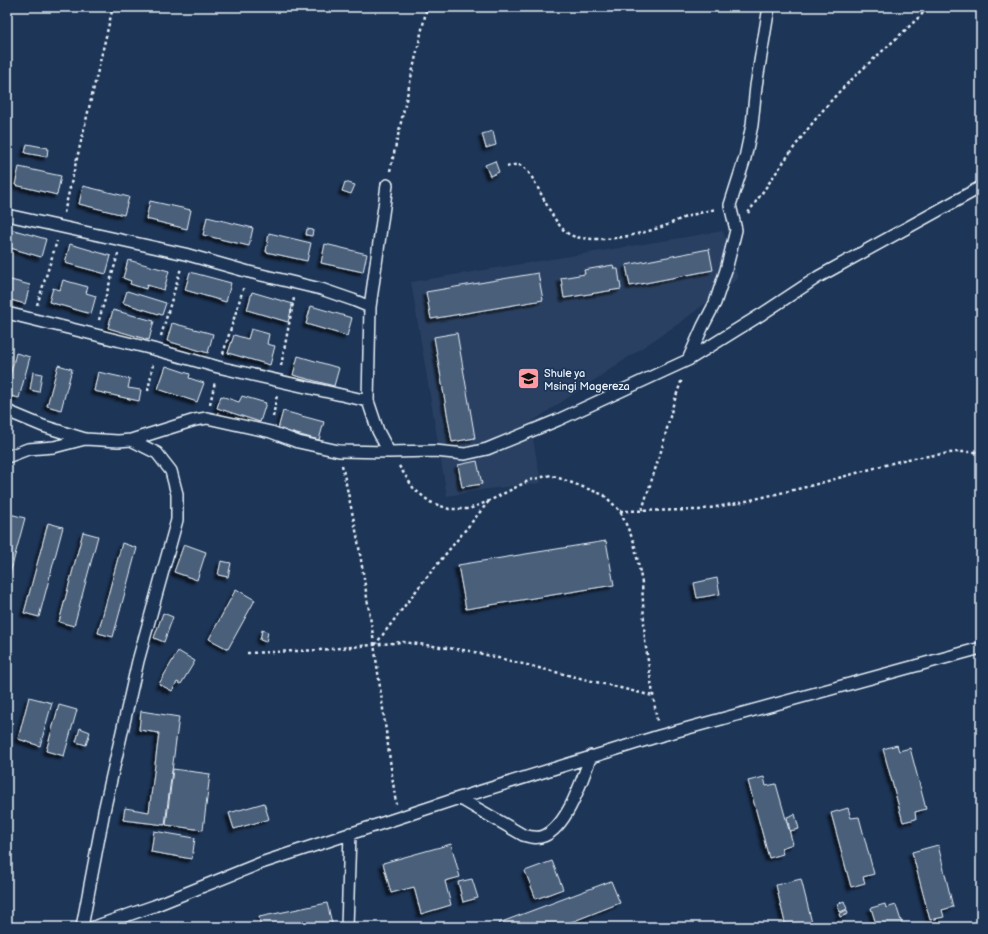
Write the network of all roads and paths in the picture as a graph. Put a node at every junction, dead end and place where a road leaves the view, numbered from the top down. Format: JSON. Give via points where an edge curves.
{"nodes":[{"id":1,"x":113,"y":7,"type":"edge"},
{"id":2,"x":427,"y":7,"type":"edge"},
{"id":3,"x":769,"y":7,"type":"edge"},
{"id":4,"x":929,"y":7,"type":"edge"},
{"id":5,"x":507,"y":167,"type":"dead end"},
{"id":6,"x":387,"y":185,"type":"joint"},
{"id":7,"x":981,"y":187,"type":"edge"},
{"id":8,"x":730,"y":205,"type":"junction"},
{"id":9,"x":7,"y":215,"type":"edge"},
{"id":10,"x":61,"y":227,"type":"junction"},
{"id":11,"x":736,"y":230,"type":"junction"},
{"id":12,"x":121,"y":241,"type":"junction"},
{"id":13,"x":185,"y":254,"type":"junction"},
{"id":14,"x":249,"y":272,"type":"junction"},
{"id":15,"x":297,"y":283,"type":"junction"},
{"id":16,"x":370,"y":307,"type":"junction"},
{"id":17,"x":7,"y":313,"type":"edge"},
{"id":18,"x":33,"y":319,"type":"junction"},
{"id":19,"x":96,"y":334,"type":"junction"},
{"id":20,"x":156,"y":350,"type":"junction"},
{"id":21,"x":688,"y":360,"type":"junction"},
{"id":22,"x":218,"y":367,"type":"junction"},
{"id":23,"x":278,"y":381,"type":"junction"},
{"id":24,"x":148,"y":391,"type":"dead end"},
{"id":25,"x":368,"y":401,"type":"junction"},
{"id":26,"x":7,"y":411,"type":"edge"},
{"id":27,"x":207,"y":418,"type":"junction"},
{"id":28,"x":271,"y":432,"type":"junction"},
{"id":29,"x":86,"y":439,"type":"junction"},
{"id":30,"x":131,"y":440,"type":"junction"},
{"id":31,"x":339,"y":451,"type":"junction"},
{"id":32,"x":390,"y":452,"type":"junction"},
{"id":33,"x":981,"y":452,"type":"edge"},
{"id":34,"x":7,"y":457,"type":"edge"},
{"id":35,"x":489,"y":501,"type":"junction"},
{"id":36,"x":620,"y":510,"type":"junction"},
{"id":37,"x":642,"y":510,"type":"junction"},
{"id":38,"x":375,"y":645,"type":"junction"},
{"id":39,"x":981,"y":648,"type":"edge"},
{"id":40,"x":247,"y":653,"type":"dead end"},
{"id":41,"x":653,"y":696,"type":"junction"},
{"id":42,"x":659,"y":736,"type":"junction"},
{"id":43,"x":591,"y":756,"type":"junction"},
{"id":44,"x":459,"y":798,"type":"junction"},
{"id":45,"x":398,"y":817,"type":"junction"},
{"id":46,"x":350,"y":833,"type":"junction"},
{"id":47,"x":82,"y":927,"type":"edge"},
{"id":48,"x":94,"y":927,"type":"edge"},
{"id":49,"x":347,"y":927,"type":"edge"}],
"edges":[{"from":1,"to":10,"type":"path"},
{"from":2,"to":6,"type":"path"},
{"from":3,"to":8,"type":"lane","via":[[752,124],[745,158]]},
{"from":4,"to":11,"type":"path","via":[[838,94],[797,142]]},
{"from":5,"to":8,"type":"path","via":[[519,165],[527,170],[549,209],[568,234],[576,237],[615,239]]},
{"from":6,"to":16,"type":"lane"},
{"from":7,"to":21,"type":"lane","via":[[818,277]]},
{"from":8,"to":11,"type":"lane"},
{"from":9,"to":10,"type":"lane"},
{"from":10,"to":12,"type":"lane"},
{"from":10,"to":18,"type":"path"},
{"from":11,"to":21,"type":"lane","via":[[715,302]]},
{"from":12,"to":13,"type":"lane"},
{"from":12,"to":19,"type":"path"},
{"from":13,"to":14,"type":"lane"},
{"from":13,"to":20,"type":"path"},
{"from":14,"to":15,"type":"lane"},
{"from":14,"to":22,"type":"path"},
{"from":15,"to":16,"type":"lane"},
{"from":15,"to":23,"type":"path"},
{"from":16,"to":25,"type":"lane"},
{"from":17,"to":18,"type":"lane"},
{"from":18,"to":19,"type":"lane"},
{"from":19,"to":20,"type":"lane"},
{"from":20,"to":22,"type":"lane"},
{"from":20,"to":24,"type":"path"},
{"from":21,"to":32,"type":"lane","via":[[558,420],[487,449],[465,454],[435,451]]},
{"from":21,"to":37,"type":"path"},
{"from":22,"to":23,"type":"lane"},
{"from":22,"to":27,"type":"path"},
{"from":23,"to":25,"type":"lane"},
{"from":23,"to":28,"type":"path"},
{"from":25,"to":32,"type":"lane","via":[[378,431]]},
{"from":26,"to":29,"type":"lane","via":[[43,426]]},
{"from":27,"to":28,"type":"lane"},
{"from":27,"to":30,"type":"lane"},
{"from":28,"to":31,"type":"lane","via":[[298,442]]},
{"from":29,"to":30,"type":"lane","via":[[118,442]]},
{"from":29,"to":34,"type":"lane","via":[[28,449]]},
{"from":30,"to":47,"type":"lane","via":[[157,453],[171,471],[177,494],[177,520],[138,661],[104,811]]},
{"from":31,"to":32,"type":"lane"},
{"from":31,"to":38,"type":"path","via":[[357,535]]},
{"from":32,"to":35,"type":"path","via":[[414,489],[430,502],[449,509],[469,509]]},
{"from":33,"to":37,"type":"path","via":[[957,452],[907,460],[806,487],[699,510]]},
{"from":35,"to":36,"type":"path","via":[[530,480],[551,475],[604,495]]},
{"from":35,"to":38,"type":"path"},
{"from":36,"to":37,"type":"path"},
{"from":36,"to":41,"type":"path","via":[[634,542],[641,576],[645,641]]},
{"from":38,"to":40,"type":"path"},
{"from":38,"to":41,"type":"path","via":[[402,642],[470,651]]},
{"from":38,"to":45,"type":"path"},
{"from":39,"to":42,"type":"lane"},
{"from":41,"to":42,"type":"path"},
{"from":42,"to":43,"type":"lane"},
{"from":43,"to":44,"type":"lane"},
{"from":43,"to":44,"type":"lane","via":[[563,818],[544,836],[533,838],[523,835]]},
{"from":44,"to":45,"type":"lane"},
{"from":45,"to":46,"type":"lane"},
{"from":46,"to":48,"type":"lane","via":[[261,863]]},
{"from":46,"to":49,"type":"lane"}]}
